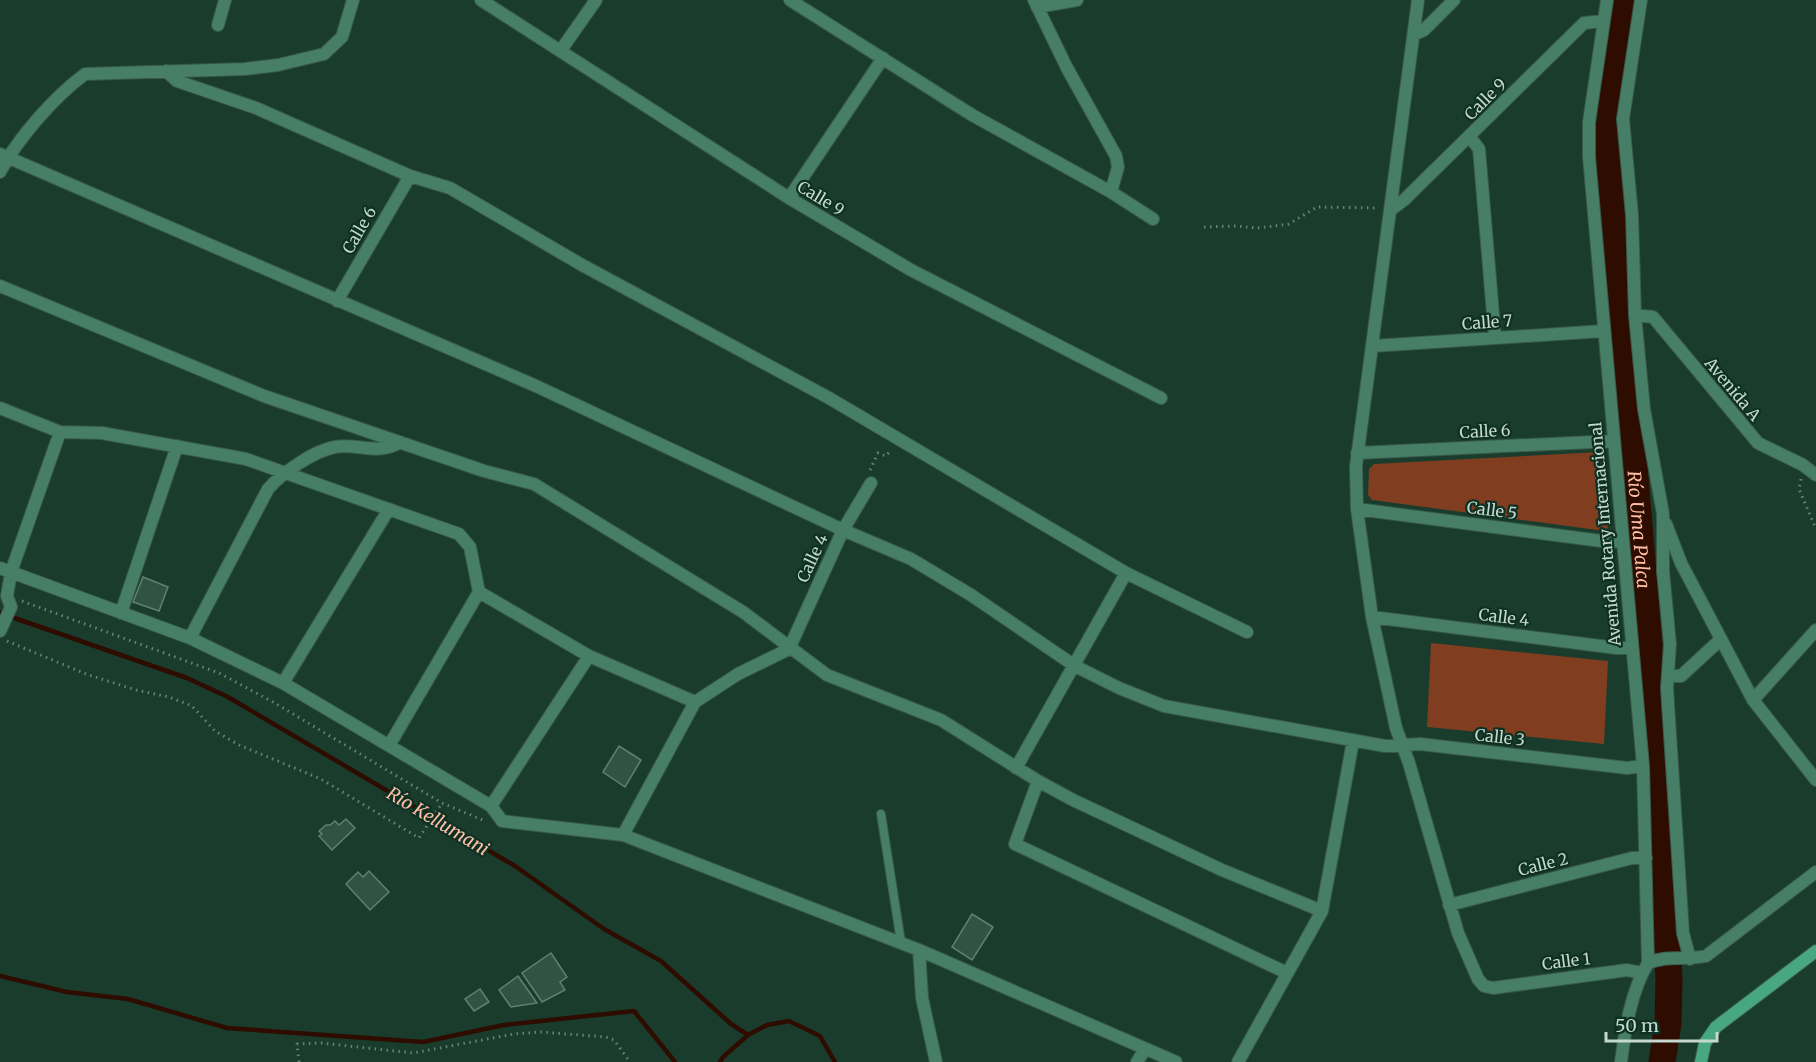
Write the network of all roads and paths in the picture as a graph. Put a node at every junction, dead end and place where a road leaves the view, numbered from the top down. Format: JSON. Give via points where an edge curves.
{"nodes":[{"id":1,"x":225,"y":0,"type":"edge"},
{"id":2,"x":353,"y":0,"type":"edge"},
{"id":3,"x":481,"y":0,"type":"edge"},
{"id":4,"x":596,"y":0,"type":"edge"},
{"id":5,"x":790,"y":0,"type":"edge"},
{"id":6,"x":1077,"y":0,"type":"edge"},
{"id":7,"x":1418,"y":0,"type":"edge"},
{"id":8,"x":1454,"y":0,"type":"edge"},
{"id":9,"x":1607,"y":0,"type":"edge"},
{"id":10,"x":1641,"y":0,"type":"edge"},
{"id":11,"x":1036,"y":4,"type":"edge"},
{"id":12,"x":1604,"y":21,"type":"junction"},
{"id":13,"x":218,"y":26,"type":"dead end"},
{"id":14,"x":1415,"y":34,"type":"junction"},
{"id":15,"x":561,"y":50,"type":"junction"},
{"id":16,"x":883,"y":58,"type":"junction"},
{"id":17,"x":166,"y":71,"type":"junction"},
{"id":18,"x":1470,"y":137,"type":"junction"},
{"id":19,"x":4,"y":156,"type":"edge"},
{"id":20,"x":0,"y":172,"type":"edge"},
{"id":21,"x":410,"y":176,"type":"junction"},
{"id":22,"x":1112,"y":192,"type":"junction"},
{"id":23,"x":789,"y":198,"type":"junction"},
{"id":24,"x":1392,"y":209,"type":"junction"},
{"id":25,"x":1153,"y":219,"type":"dead end"},
{"id":26,"x":1204,"y":227,"type":"dead end"},
{"id":27,"x":0,"y":286,"type":"edge"},
{"id":28,"x":337,"y":301,"type":"junction"},
{"id":29,"x":1635,"y":315,"type":"junction"},
{"id":30,"x":1604,"y":332,"type":"junction"},
{"id":31,"x":1495,"y":338,"type":"junction"},
{"id":32,"x":1372,"y":346,"type":"junction"},
{"id":33,"x":1161,"y":398,"type":"dead end"},
{"id":34,"x":0,"y":408,"type":"edge"},
{"id":35,"x":60,"y":432,"type":"junction"},
{"id":36,"x":899,"y":438,"type":"junction"},
{"id":37,"x":1614,"y":441,"type":"junction"},
{"id":38,"x":400,"y":442,"type":"junction"},
{"id":39,"x":177,"y":446,"type":"junction"},
{"id":40,"x":1357,"y":453,"type":"junction"},
{"id":41,"x":1803,"y":465,"type":"junction"},
{"id":42,"x":283,"y":472,"type":"junction"},
{"id":43,"x":1816,"y":475,"type":"edge"},
{"id":44,"x":871,"y":483,"type":"joint"},
{"id":45,"x":389,"y":509,"type":"junction"},
{"id":46,"x":1357,"y":509,"type":"junction"},
{"id":47,"x":1662,"y":514,"type":"junction"},
{"id":48,"x":1816,"y":529,"type":"edge"},
{"id":49,"x":843,"y":530,"type":"junction"},
{"id":50,"x":1622,"y":541,"type":"junction"},
{"id":51,"x":5,"y":570,"type":"edge"},
{"id":52,"x":1126,"y":573,"type":"junction"},
{"id":53,"x":479,"y":592,"type":"junction"},
{"id":54,"x":9,"y":602,"type":"junction"},
{"id":55,"x":121,"y":613,"type":"junction"},
{"id":56,"x":1372,"y":617,"type":"junction"},
{"id":57,"x":2,"y":627,"type":"edge"},
{"id":58,"x":1816,"y":630,"type":"edge"},
{"id":59,"x":1247,"y":632,"type":"dead end"},
{"id":60,"x":0,"y":638,"type":"edge"},
{"id":61,"x":190,"y":638,"type":"junction"},
{"id":62,"x":1720,"y":640,"type":"junction"},
{"id":63,"x":1631,"y":648,"type":"junction"},
{"id":64,"x":789,"y":649,"type":"junction"},
{"id":65,"x":589,"y":656,"type":"junction"},
{"id":66,"x":1075,"y":666,"type":"junction"},
{"id":67,"x":1669,"y":676,"type":"junction"},
{"id":68,"x":283,"y":682,"type":"junction"},
{"id":69,"x":1753,"y":700,"type":"junction"},
{"id":70,"x":695,"y":702,"type":"junction"},
{"id":71,"x":1353,"y":741,"type":"junction"},
{"id":72,"x":390,"y":744,"type":"junction"},
{"id":73,"x":1403,"y":745,"type":"junction"},
{"id":74,"x":1643,"y":766,"type":"junction"},
{"id":75,"x":1016,"y":768,"type":"junction"},
{"id":76,"x":1816,"y":780,"type":"edge"},
{"id":77,"x":1038,"y":781,"type":"junction"},
{"id":78,"x":442,"y":803,"type":"junction"},
{"id":79,"x":491,"y":806,"type":"junction"},
{"id":80,"x":881,"y":814,"type":"dead end"},
{"id":81,"x":502,"y":821,"type":"junction"},
{"id":82,"x":623,"y":835,"type":"junction"},
{"id":83,"x":1646,"y":858,"type":"junction"},
{"id":84,"x":1816,"y":872,"type":"edge"},
{"id":85,"x":1449,"y":905,"type":"junction"},
{"id":86,"x":1322,"y":911,"type":"junction"},
{"id":87,"x":901,"y":942,"type":"junction"},
{"id":88,"x":919,"y":950,"type":"junction"},
{"id":89,"x":1816,"y":951,"type":"edge"},
{"id":90,"x":1690,"y":959,"type":"junction"},
{"id":91,"x":1650,"y":965,"type":"junction"},
{"id":92,"x":1287,"y":973,"type":"junction"},
{"id":93,"x":1145,"y":1049,"type":"junction"},
{"id":94,"x":299,"y":1062,"type":"edge"},
{"id":95,"x":630,"y":1062,"type":"edge"},
{"id":96,"x":936,"y":1062,"type":"edge"},
{"id":97,"x":1137,"y":1062,"type":"edge"},
{"id":98,"x":1176,"y":1062,"type":"edge"},
{"id":99,"x":1238,"y":1062,"type":"edge"},
{"id":100,"x":1621,"y":1062,"type":"edge"},
{"id":101,"x":1701,"y":1062,"type":"edge"}],
"edges":[{"from":1,"to":13,"type":"street"},
{"from":2,"to":17,"type":"street","via":[[342,37],[324,54],[245,69]]},
{"from":3,"to":15,"type":"street","name":"Calle 9"},
{"from":4,"to":15,"type":"street"},
{"from":5,"to":16,"type":"street"},
{"from":6,"to":11,"type":"street"},
{"from":7,"to":14,"type":"street"},
{"from":8,"to":14,"type":"street"},
{"from":9,"to":12,"type":"street","name":"Avenida Rotary Internacional"},
{"from":10,"to":29,"type":"street","via":[[1623,119],[1632,215]]},
{"from":11,"to":22,"type":"street","via":[[1116,156],[1118,167]]},
{"from":12,"to":18,"type":"street","name":"Calle 9","via":[[1584,23]]},
{"from":12,"to":30,"type":"street","name":"Avenida Rotary Internacional","via":[[1588,139]]},
{"from":14,"to":24,"type":"street"},
{"from":15,"to":23,"type":"street","name":"Calle 9"},
{"from":16,"to":22,"type":"street","via":[[972,115]]},
{"from":16,"to":23,"type":"street"},
{"from":17,"to":19,"type":"street","via":[[85,74],[65,89]]},
{"from":17,"to":21,"type":"street","via":[[177,81],[256,108]]},
{"from":18,"to":24,"type":"street","name":"Calle 9"},
{"from":18,"to":31,"type":"street","via":[[1479,149]]},
{"from":19,"to":20,"type":"street"},
{"from":19,"to":28,"type":"street","name":"Calle 3"},
{"from":21,"to":28,"type":"street","name":"Calle 6"},
{"from":21,"to":36,"type":"street","via":[[450,188],[582,266]]},
{"from":22,"to":25,"type":"street"},
{"from":23,"to":33,"type":"street","name":"Calle 9","via":[[911,270]]},
{"from":24,"to":26,"type":"path","via":[[1317,207],[1289,224]]},
{"from":24,"to":32,"type":"street"},
{"from":27,"to":38,"type":"street","via":[[264,396]]},
{"from":28,"to":49,"type":"street","name":"Calle 3","via":[[536,386]]},
{"from":29,"to":41,"type":"street","name":"Avenida A","via":[[1653,317],[1758,443]]},
{"from":29,"to":47,"type":"street","via":[[1644,409]]},
{"from":30,"to":31,"type":"street","name":"Calle 7"},
{"from":30,"to":37,"type":"street","name":"Avenida Rotary Internacional"},
{"from":31,"to":32,"type":"street","name":"Calle 7"},
{"from":32,"to":40,"type":"street"},
{"from":34,"to":35,"type":"street"},
{"from":35,"to":39,"type":"street","via":[[102,433]]},
{"from":35,"to":51,"type":"street"},
{"from":36,"to":44,"type":"path","via":[[886,456],[878,453],[868,475],[875,478]]},
{"from":36,"to":52,"type":"street"},
{"from":37,"to":40,"type":"street","name":"Calle 6"},
{"from":37,"to":50,"type":"street","name":"Avenida Rotary Internacional"},
{"from":38,"to":42,"type":"street","via":[[387,449],[337,446]]},
{"from":38,"to":64,"type":"street","via":[[534,484],[743,612]]},
{"from":39,"to":42,"type":"street","via":[[246,459]]},
{"from":39,"to":55,"type":"street"},
{"from":40,"to":46,"type":"street"},
{"from":41,"to":43,"type":"street","name":"Avenida A"},
{"from":41,"to":48,"type":"path","via":[[1799,489]]},
{"from":42,"to":45,"type":"street"},
{"from":42,"to":61,"type":"street","via":[[268,489]]},
{"from":44,"to":49,"type":"street","name":"Calle 4"},
{"from":45,"to":53,"type":"street","via":[[459,534],[470,547]]},
{"from":45,"to":68,"type":"street"},
{"from":46,"to":50,"type":"street","name":"Calle 5"},
{"from":46,"to":56,"type":"street"},
{"from":47,"to":62,"type":"street","via":[[1681,563]]},
{"from":47,"to":67,"type":"street"},
{"from":49,"to":64,"type":"street","name":"Calle 4"},
{"from":49,"to":66,"type":"street","name":"Calle 3","via":[[912,559]]},
{"from":50,"to":63,"type":"street","name":"Avenida Rotary Internacional"},
{"from":51,"to":54,"type":"street"},
{"from":51,"to":55,"type":"street"},
{"from":52,"to":59,"type":"street"},
{"from":52,"to":66,"type":"street"},
{"from":53,"to":65,"type":"street"},
{"from":53,"to":72,"type":"street"},
{"from":54,"to":57,"type":"street"},
{"from":54,"to":78,"type":"path","via":[[219,673]]},
{"from":55,"to":61,"type":"street"},
{"from":56,"to":63,"type":"street","name":"Calle 4"},
{"from":56,"to":73,"type":"street"},
{"from":58,"to":69,"type":"street"},
{"from":60,"to":78,"type":"path","via":[[86,674],[192,706],[215,731],[239,745],[321,779],[419,838]]},
{"from":61,"to":68,"type":"street"},
{"from":62,"to":67,"type":"street","via":[[1682,676]]},
{"from":62,"to":69,"type":"street"},
{"from":63,"to":74,"type":"street","name":"Avenida Rotary Internacional"},
{"from":64,"to":70,"type":"street","via":[[738,674]]},
{"from":64,"to":75,"type":"street","via":[[826,675],[941,720]]},
{"from":65,"to":70,"type":"street"},
{"from":65,"to":79,"type":"street"},
{"from":66,"to":71,"type":"street","name":"Calle 3","via":[[1164,706]]},
{"from":66,"to":75,"type":"street"},
{"from":67,"to":90,"type":"street","via":[[1683,933]]},
{"from":68,"to":72,"type":"street"},
{"from":69,"to":76,"type":"street"},
{"from":70,"to":82,"type":"street"},
{"from":71,"to":73,"type":"street","name":"Calle 3"},
{"from":71,"to":86,"type":"street"},
{"from":72,"to":79,"type":"street"},
{"from":73,"to":74,"type":"street","name":"Calle 3","via":[[1627,768]]},
{"from":73,"to":85,"type":"street"},
{"from":74,"to":83,"type":"street","name":"Avenida Rotary Internacional"},
{"from":75,"to":77,"type":"street"},
{"from":77,"to":86,"type":"street","via":[[1222,870]]},
{"from":77,"to":92,"type":"street","via":[[1015,844]]},
{"from":78,"to":81,"type":"path","via":[[480,821]]},
{"from":79,"to":81,"type":"street"},
{"from":80,"to":87,"type":"lane"},
{"from":81,"to":82,"type":"street"},
{"from":82,"to":87,"type":"street"},
{"from":83,"to":85,"type":"street","name":"Calle 2","via":[[1632,858]]},
{"from":83,"to":91,"type":"street","name":"Avenida Rotary Internacional"},
{"from":84,"to":90,"type":"street","via":[[1706,956]]},
{"from":85,"to":91,"type":"street","name":"Calle 1","via":[[1484,986]]},
{"from":86,"to":92,"type":"street"},
{"from":87,"to":88,"type":"street"},
{"from":88,"to":93,"type":"street"},
{"from":88,"to":96,"type":"street","via":[[922,998]]},
{"from":89,"to":101,"type":"street","via":[[1716,1027],[1705,1043]]},
{"from":90,"to":91,"type":"street","name":"Calle 1","via":[[1674,958]]},
{"from":91,"to":100,"type":"street","name":"Avenida Rotary Internacional","via":[[1624,1033]]},
{"from":92,"to":99,"type":"street"},
{"from":93,"to":97,"type":"street"},
{"from":93,"to":98,"type":"street"},
{"from":94,"to":95,"type":"path","via":[[297,1044],[413,1053],[542,1032],[606,1036],[614,1040]]}]}
